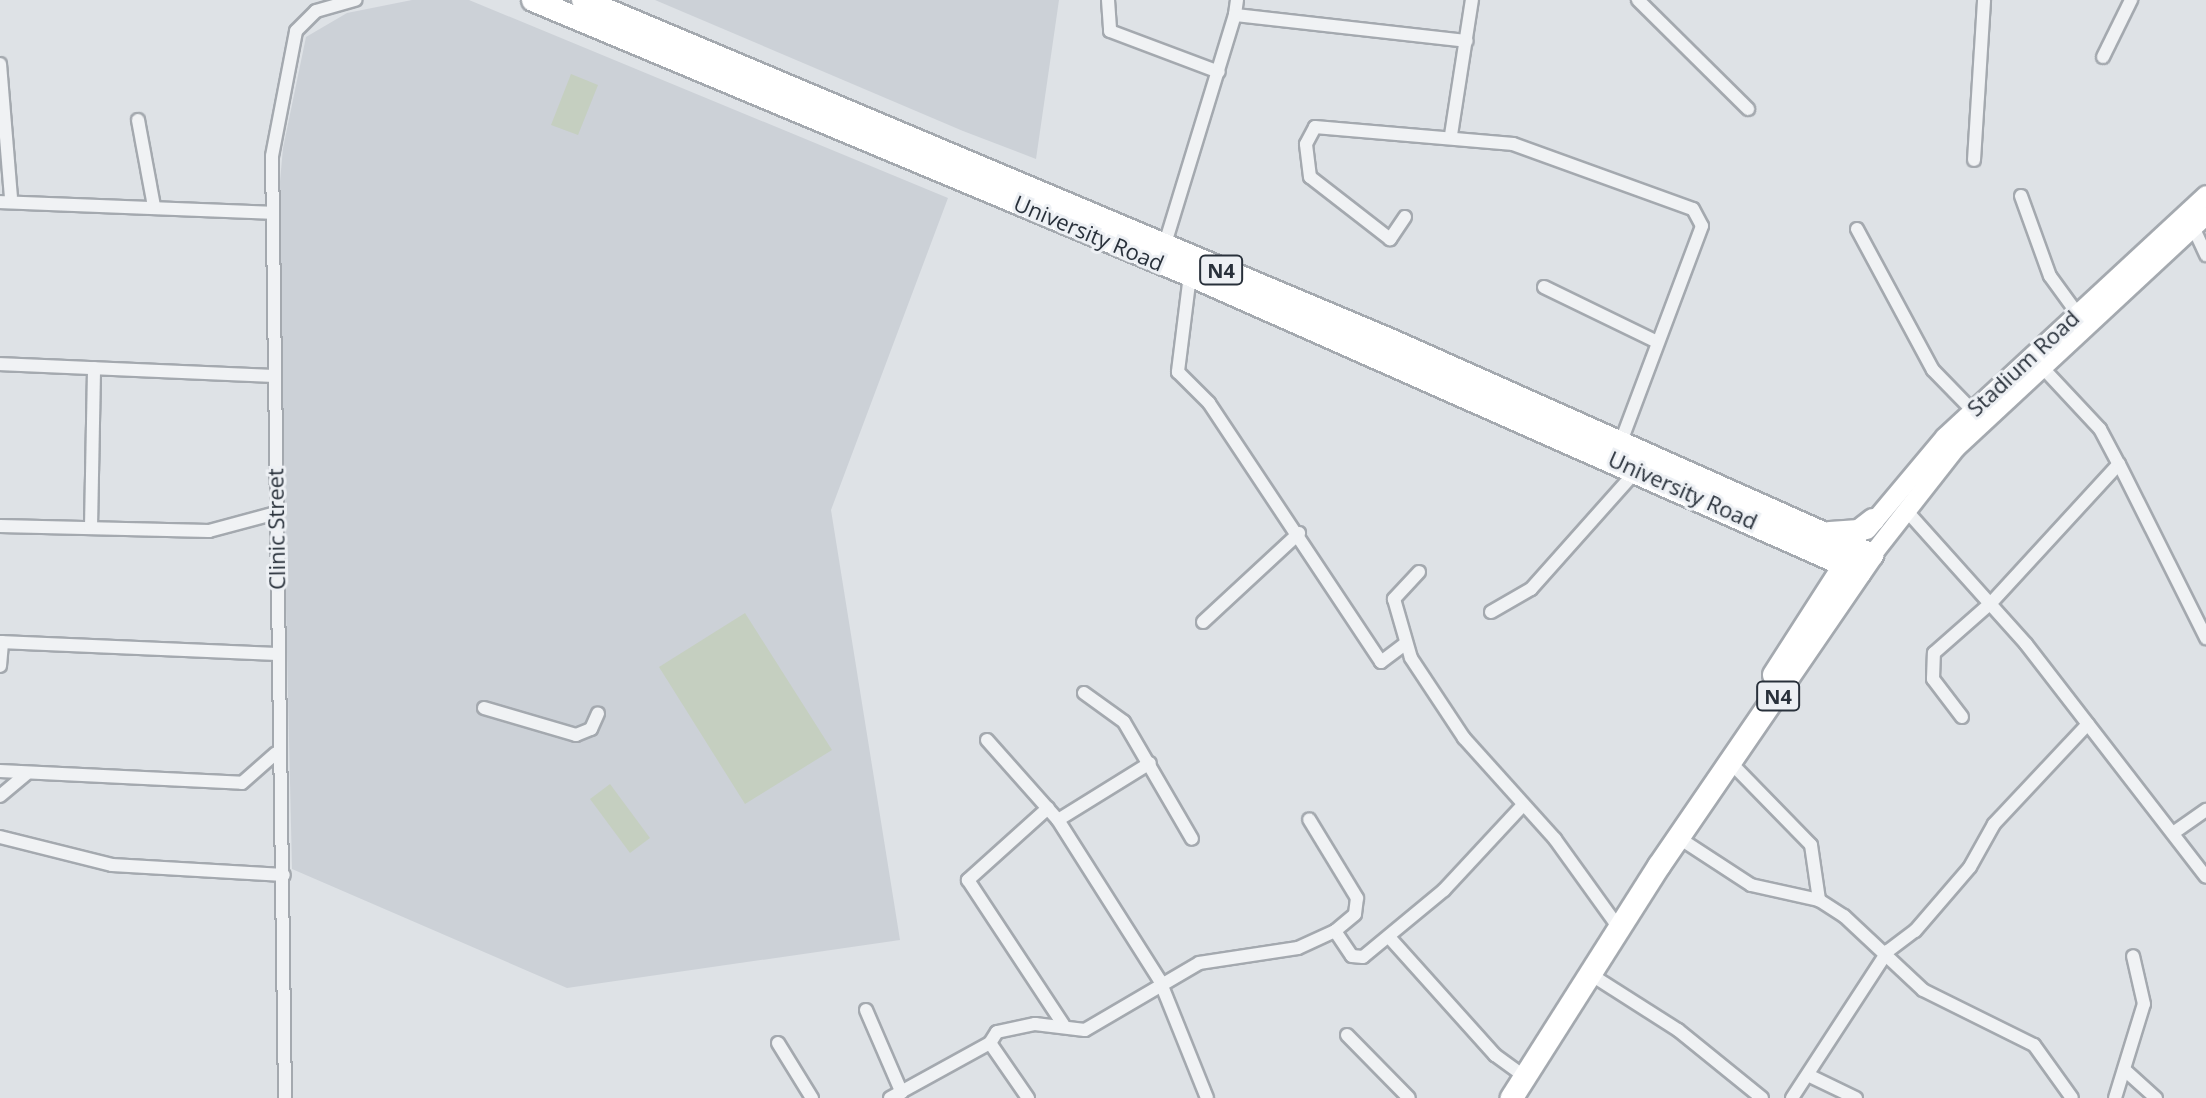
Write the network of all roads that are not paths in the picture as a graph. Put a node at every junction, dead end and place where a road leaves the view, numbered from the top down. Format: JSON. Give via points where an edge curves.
{"nodes":[{"id":1,"x":355,"y":0,"type":"edge"},
{"id":2,"x":533,"y":0,"type":"edge"},
{"id":3,"x":583,"y":0,"type":"edge"},
{"id":4,"x":1108,"y":0,"type":"edge"},
{"id":5,"x":1237,"y":0,"type":"edge"},
{"id":6,"x":1472,"y":0,"type":"edge"},
{"id":7,"x":1638,"y":0,"type":"edge"},
{"id":8,"x":1984,"y":0,"type":"edge"},
{"id":9,"x":2131,"y":0,"type":"edge"},
{"id":10,"x":1235,"y":15,"type":"junction"},
{"id":11,"x":1467,"y":41,"type":"junction"},
{"id":12,"x":2103,"y":57,"type":"dead end"},
{"id":13,"x":0,"y":64,"type":"edge"},
{"id":14,"x":1219,"y":72,"type":"junction"},
{"id":15,"x":1748,"y":109,"type":"dead end"},
{"id":16,"x":138,"y":120,"type":"dead end"},
{"id":17,"x":1451,"y":135,"type":"junction"},
{"id":18,"x":1974,"y":160,"type":"dead end"},
{"id":19,"x":2206,"y":195,"type":"edge"},
{"id":20,"x":2021,"y":196,"type":"dead end"},
{"id":21,"x":6,"y":200,"type":"edge"},
{"id":22,"x":154,"y":206,"type":"junction"},
{"id":23,"x":271,"y":213,"type":"junction"},
{"id":24,"x":1405,"y":217,"type":"dead end"},
{"id":25,"x":2200,"y":222,"type":"edge"},
{"id":26,"x":1857,"y":229,"type":"dead end"},
{"id":27,"x":1164,"y":247,"type":"junction"},
{"id":28,"x":2206,"y":255,"type":"edge"},
{"id":29,"x":1190,"y":275,"type":"junction"},
{"id":30,"x":2131,"y":276,"type":"junction"},
{"id":31,"x":1544,"y":287,"type":"dead end"},
{"id":32,"x":2077,"y":313,"type":"junction"},
{"id":33,"x":1653,"y":340,"type":"junction"},
{"id":34,"x":0,"y":364,"type":"edge"},
{"id":35,"x":2042,"y":367,"type":"junction"},
{"id":36,"x":94,"y":368,"type":"junction"},
{"id":37,"x":274,"y":376,"type":"junction"},
{"id":38,"x":1972,"y":410,"type":"junction"},
{"id":39,"x":1621,"y":441,"type":"junction"},
{"id":40,"x":2119,"y":464,"type":"junction"},
{"id":41,"x":1638,"y":469,"type":"junction"},
{"id":42,"x":1905,"y":509,"type":"junction"},
{"id":43,"x":276,"y":513,"type":"junction"},
{"id":44,"x":1873,"y":520,"type":"junction"},
{"id":45,"x":0,"y":526,"type":"edge"},
{"id":46,"x":91,"y":527,"type":"junction"},
{"id":47,"x":1299,"y":533,"type":"junction"},
{"id":48,"x":1816,"y":538,"type":"junction"},
{"id":49,"x":1859,"y":560,"type":"junction"},
{"id":50,"x":1419,"y":572,"type":"dead end"},
{"id":51,"x":1831,"y":583,"type":"junction"},
{"id":52,"x":1991,"y":603,"type":"junction"},
{"id":53,"x":1491,"y":612,"type":"dead end"},
{"id":54,"x":1203,"y":622,"type":"dead end"},
{"id":55,"x":2206,"y":638,"type":"edge"},
{"id":56,"x":1,"y":642,"type":"edge"},
{"id":57,"x":1406,"y":643,"type":"junction"},
{"id":58,"x":277,"y":654,"type":"junction"},
{"id":59,"x":0,"y":666,"type":"edge"},
{"id":60,"x":1084,"y":693,"type":"dead end"},
{"id":61,"x":484,"y":708,"type":"dead end"},
{"id":62,"x":598,"y":713,"type":"dead end"},
{"id":63,"x":1962,"y":717,"type":"dead end"},
{"id":64,"x":2088,"y":724,"type":"junction"},
{"id":65,"x":987,"y":740,"type":"dead end"},
{"id":66,"x":276,"y":753,"type":"junction"},
{"id":67,"x":1150,"y":763,"type":"junction"},
{"id":68,"x":1732,"y":764,"type":"junction"},
{"id":69,"x":0,"y":771,"type":"edge"},
{"id":70,"x":26,"y":774,"type":"junction"},
{"id":71,"x":0,"y":796,"type":"edge"},
{"id":72,"x":1522,"y":806,"type":"junction"},
{"id":73,"x":1048,"y":808,"type":"junction"},
{"id":74,"x":2206,"y":810,"type":"edge"},
{"id":75,"x":1309,"y":819,"type":"dead end"},
{"id":76,"x":1058,"y":820,"type":"junction"},
{"id":77,"x":2176,"y":831,"type":"junction"},
{"id":78,"x":1680,"y":836,"type":"junction"},
{"id":79,"x":0,"y":837,"type":"edge"},
{"id":80,"x":1192,"y":839,"type":"dead end"},
{"id":81,"x":284,"y":875,"type":"junction"},
{"id":82,"x":2206,"y":877,"type":"edge"},
{"id":83,"x":1819,"y":900,"type":"junction"},
{"id":84,"x":1619,"y":928,"type":"junction"},
{"id":85,"x":1335,"y":931,"type":"junction"},
{"id":86,"x":1389,"y":937,"type":"junction"},
{"id":87,"x":1888,"y":951,"type":"junction"},
{"id":88,"x":2133,"y":956,"type":"dead end"},
{"id":89,"x":1590,"y":974,"type":"junction"},
{"id":90,"x":1160,"y":981,"type":"junction"},
{"id":91,"x":866,"y":1010,"type":"dead end"},
{"id":92,"x":1063,"y":1024,"type":"junction"},
{"id":93,"x":1347,"y":1035,"type":"dead end"},
{"id":94,"x":778,"y":1043,"type":"dead end"},
{"id":95,"x":990,"y":1043,"type":"junction"},
{"id":96,"x":2127,"y":1072,"type":"junction"},
{"id":97,"x":1810,"y":1076,"type":"junction"},
{"id":98,"x":1525,"y":1077,"type":"junction"},
{"id":99,"x":896,"y":1096,"type":"edge"},
{"id":100,"x":285,"y":1098,"type":"edge"},
{"id":101,"x":812,"y":1098,"type":"edge"},
{"id":102,"x":1028,"y":1098,"type":"edge"},
{"id":103,"x":1207,"y":1098,"type":"edge"},
{"id":104,"x":1409,"y":1098,"type":"edge"},
{"id":105,"x":1512,"y":1098,"type":"edge"},
{"id":106,"x":1762,"y":1098,"type":"edge"},
{"id":107,"x":1792,"y":1098,"type":"edge"},
{"id":108,"x":1856,"y":1098,"type":"edge"},
{"id":109,"x":2072,"y":1098,"type":"edge"},
{"id":110,"x":2115,"y":1098,"type":"edge"},
{"id":111,"x":2156,"y":1098,"type":"edge"}],
"edges":[{"from":1,"to":23,"type":"street","name":"Clinic Street","via":[[316,11],[287,48]]},
{"from":2,"to":29,"type":"highway","name":"University Road","number":"N4"},
{"from":3,"to":27,"type":"highway","name":"University Road","number":"N4"},
{"from":4,"to":14,"type":"street","via":[[1110,31]]},
{"from":5,"to":10,"type":"street"},
{"from":6,"to":11,"type":"street"},
{"from":7,"to":15,"type":"street"},
{"from":8,"to":18,"type":"street"},
{"from":9,"to":12,"type":"street"},
{"from":10,"to":11,"type":"street"},
{"from":10,"to":14,"type":"street"},
{"from":11,"to":17,"type":"street"},
{"from":13,"to":21,"type":"street"},
{"from":14,"to":27,"type":"street"},
{"from":16,"to":22,"type":"street"},
{"from":17,"to":24,"type":"street","via":[[1315,127],[1306,144],[1310,177],[1390,239]]},
{"from":17,"to":33,"type":"street","via":[[1513,144],[1693,209],[1702,226]]},
{"from":19,"to":30,"type":"main road","name":"Stadium Road"},
{"from":20,"to":32,"type":"street","via":[[2050,276]]},
{"from":21,"to":22,"type":"street"},
{"from":22,"to":23,"type":"street"},
{"from":23,"to":37,"type":"street","name":"Clinic Street"},
{"from":25,"to":28,"type":"street"},
{"from":25,"to":30,"type":"main road","name":"Stadium Road"},
{"from":26,"to":38,"type":"street","via":[[1933,370]]},
{"from":27,"to":39,"type":"highway","name":"University Road","number":"N4"},
{"from":29,"to":41,"type":"highway","name":"University Road","number":"N4"},
{"from":29,"to":47,"type":"street","via":[[1175,366]]},
{"from":30,"to":32,"type":"main road","name":"Stadium Road"},
{"from":30,"to":35,"type":"main road","name":"Stadium Road"},
{"from":31,"to":33,"type":"street"},
{"from":32,"to":38,"type":"main road","name":"Stadium Road"},
{"from":33,"to":39,"type":"street"},
{"from":34,"to":36,"type":"street"},
{"from":35,"to":40,"type":"street","via":[[2107,437]]},
{"from":35,"to":42,"type":"main road","name":"Stadium Road"},
{"from":36,"to":37,"type":"street"},
{"from":36,"to":46,"type":"street"},
{"from":37,"to":43,"type":"street","name":"Clinic Street"},
{"from":38,"to":44,"type":"main road","name":"Stadium Road"},
{"from":39,"to":48,"type":"highway","name":"University Road","number":"N4"},
{"from":40,"to":52,"type":"street"},
{"from":40,"to":55,"type":"street"},
{"from":41,"to":48,"type":"highway","name":"University Road","number":"N4"},
{"from":41,"to":53,"type":"street","via":[[1531,589]]},
{"from":42,"to":49,"type":"main road","name":"Stadium Road"},
{"from":42,"to":52,"type":"street"},
{"from":43,"to":46,"type":"street","via":[[209,531]]},
{"from":43,"to":58,"type":"street","name":"Clinic Street"},
{"from":44,"to":48,"type":"highway","via":[[1859,531]]},
{"from":44,"to":49,"type":"main road","name":"Stadium Road"},
{"from":45,"to":46,"type":"street"},
{"from":47,"to":54,"type":"street","via":[[1256,581]]},
{"from":47,"to":57,"type":"street","via":[[1327,573],[1343,614],[1381,662]]},
{"from":48,"to":49,"type":"highway","name":"University Road","number":"N4"},
{"from":48,"to":51,"type":"highway","via":[[1829,564]]},
{"from":49,"to":51,"type":"highway","number":"N4"},
{"from":49,"to":68,"type":"highway","number":"N4"},
{"from":50,"to":57,"type":"street","via":[[1394,599]]},
{"from":51,"to":78,"type":"highway","number":"N4"},
{"from":52,"to":63,"type":"street","via":[[1934,653],[1933,679]]},
{"from":52,"to":64,"type":"street"},
{"from":56,"to":58,"type":"street"},
{"from":56,"to":59,"type":"street"},
{"from":57,"to":72,"type":"street","via":[[1437,700]]},
{"from":58,"to":66,"type":"street","name":"Clinic Street"},
{"from":60,"to":67,"type":"street","via":[[1114,711]]},
{"from":61,"to":62,"type":"street","via":[[576,735],[591,729]]},
{"from":64,"to":77,"type":"street"},
{"from":64,"to":87,"type":"street","via":[[1994,824],[1970,867],[1915,931]]},
{"from":65,"to":73,"type":"street"},
{"from":66,"to":70,"type":"street","via":[[242,783]]},
{"from":66,"to":81,"type":"street","name":"Clinic Street"},
{"from":67,"to":76,"type":"street"},
{"from":67,"to":80,"type":"street"},
{"from":68,"to":78,"type":"highway","number":"N4"},
{"from":68,"to":83,"type":"street","via":[[1811,845]]},
{"from":69,"to":70,"type":"street"},
{"from":70,"to":71,"type":"street"},
{"from":72,"to":84,"type":"street"},
{"from":72,"to":86,"type":"street"},
{"from":73,"to":76,"type":"street"},
{"from":73,"to":92,"type":"street","via":[[968,880]]},
{"from":74,"to":77,"type":"street"},
{"from":75,"to":85,"type":"street","via":[[1357,898],[1355,914]]},
{"from":76,"to":90,"type":"street"},
{"from":77,"to":82,"type":"street"},
{"from":78,"to":83,"type":"street","via":[[1751,885]]},
{"from":78,"to":84,"type":"highway","number":"N4"},
{"from":79,"to":81,"type":"street","via":[[112,865]]},
{"from":81,"to":100,"type":"street","name":"Clinic Street"},
{"from":83,"to":87,"type":"street"},
{"from":84,"to":89,"type":"highway","number":"N4"},
{"from":85,"to":86,"type":"street","via":[[1357,959]]},
{"from":85,"to":90,"type":"street","via":[[1298,948],[1199,963]]},
{"from":86,"to":98,"type":"street","via":[[1495,1055]]},
{"from":87,"to":97,"type":"street"},
{"from":87,"to":109,"type":"street","via":[[1923,990],[2034,1045]]},
{"from":88,"to":96,"type":"street","via":[[2144,1004],[2127,1047]]},
{"from":89,"to":98,"type":"highway","number":"N4"},
{"from":89,"to":106,"type":"street","via":[[1678,1030]]},
{"from":90,"to":92,"type":"street","via":[[1085,1030]]},
{"from":90,"to":103,"type":"street"},
{"from":91,"to":99,"type":"street"},
{"from":92,"to":95,"type":"street","via":[[997,1032]]},
{"from":93,"to":104,"type":"street"},
{"from":94,"to":101,"type":"street"},
{"from":95,"to":99,"type":"street"},
{"from":95,"to":102,"type":"street"},
{"from":96,"to":110,"type":"street"},
{"from":96,"to":111,"type":"street"},
{"from":97,"to":107,"type":"street"},
{"from":97,"to":108,"type":"street"},
{"from":98,"to":105,"type":"highway","number":"N4"}]}
